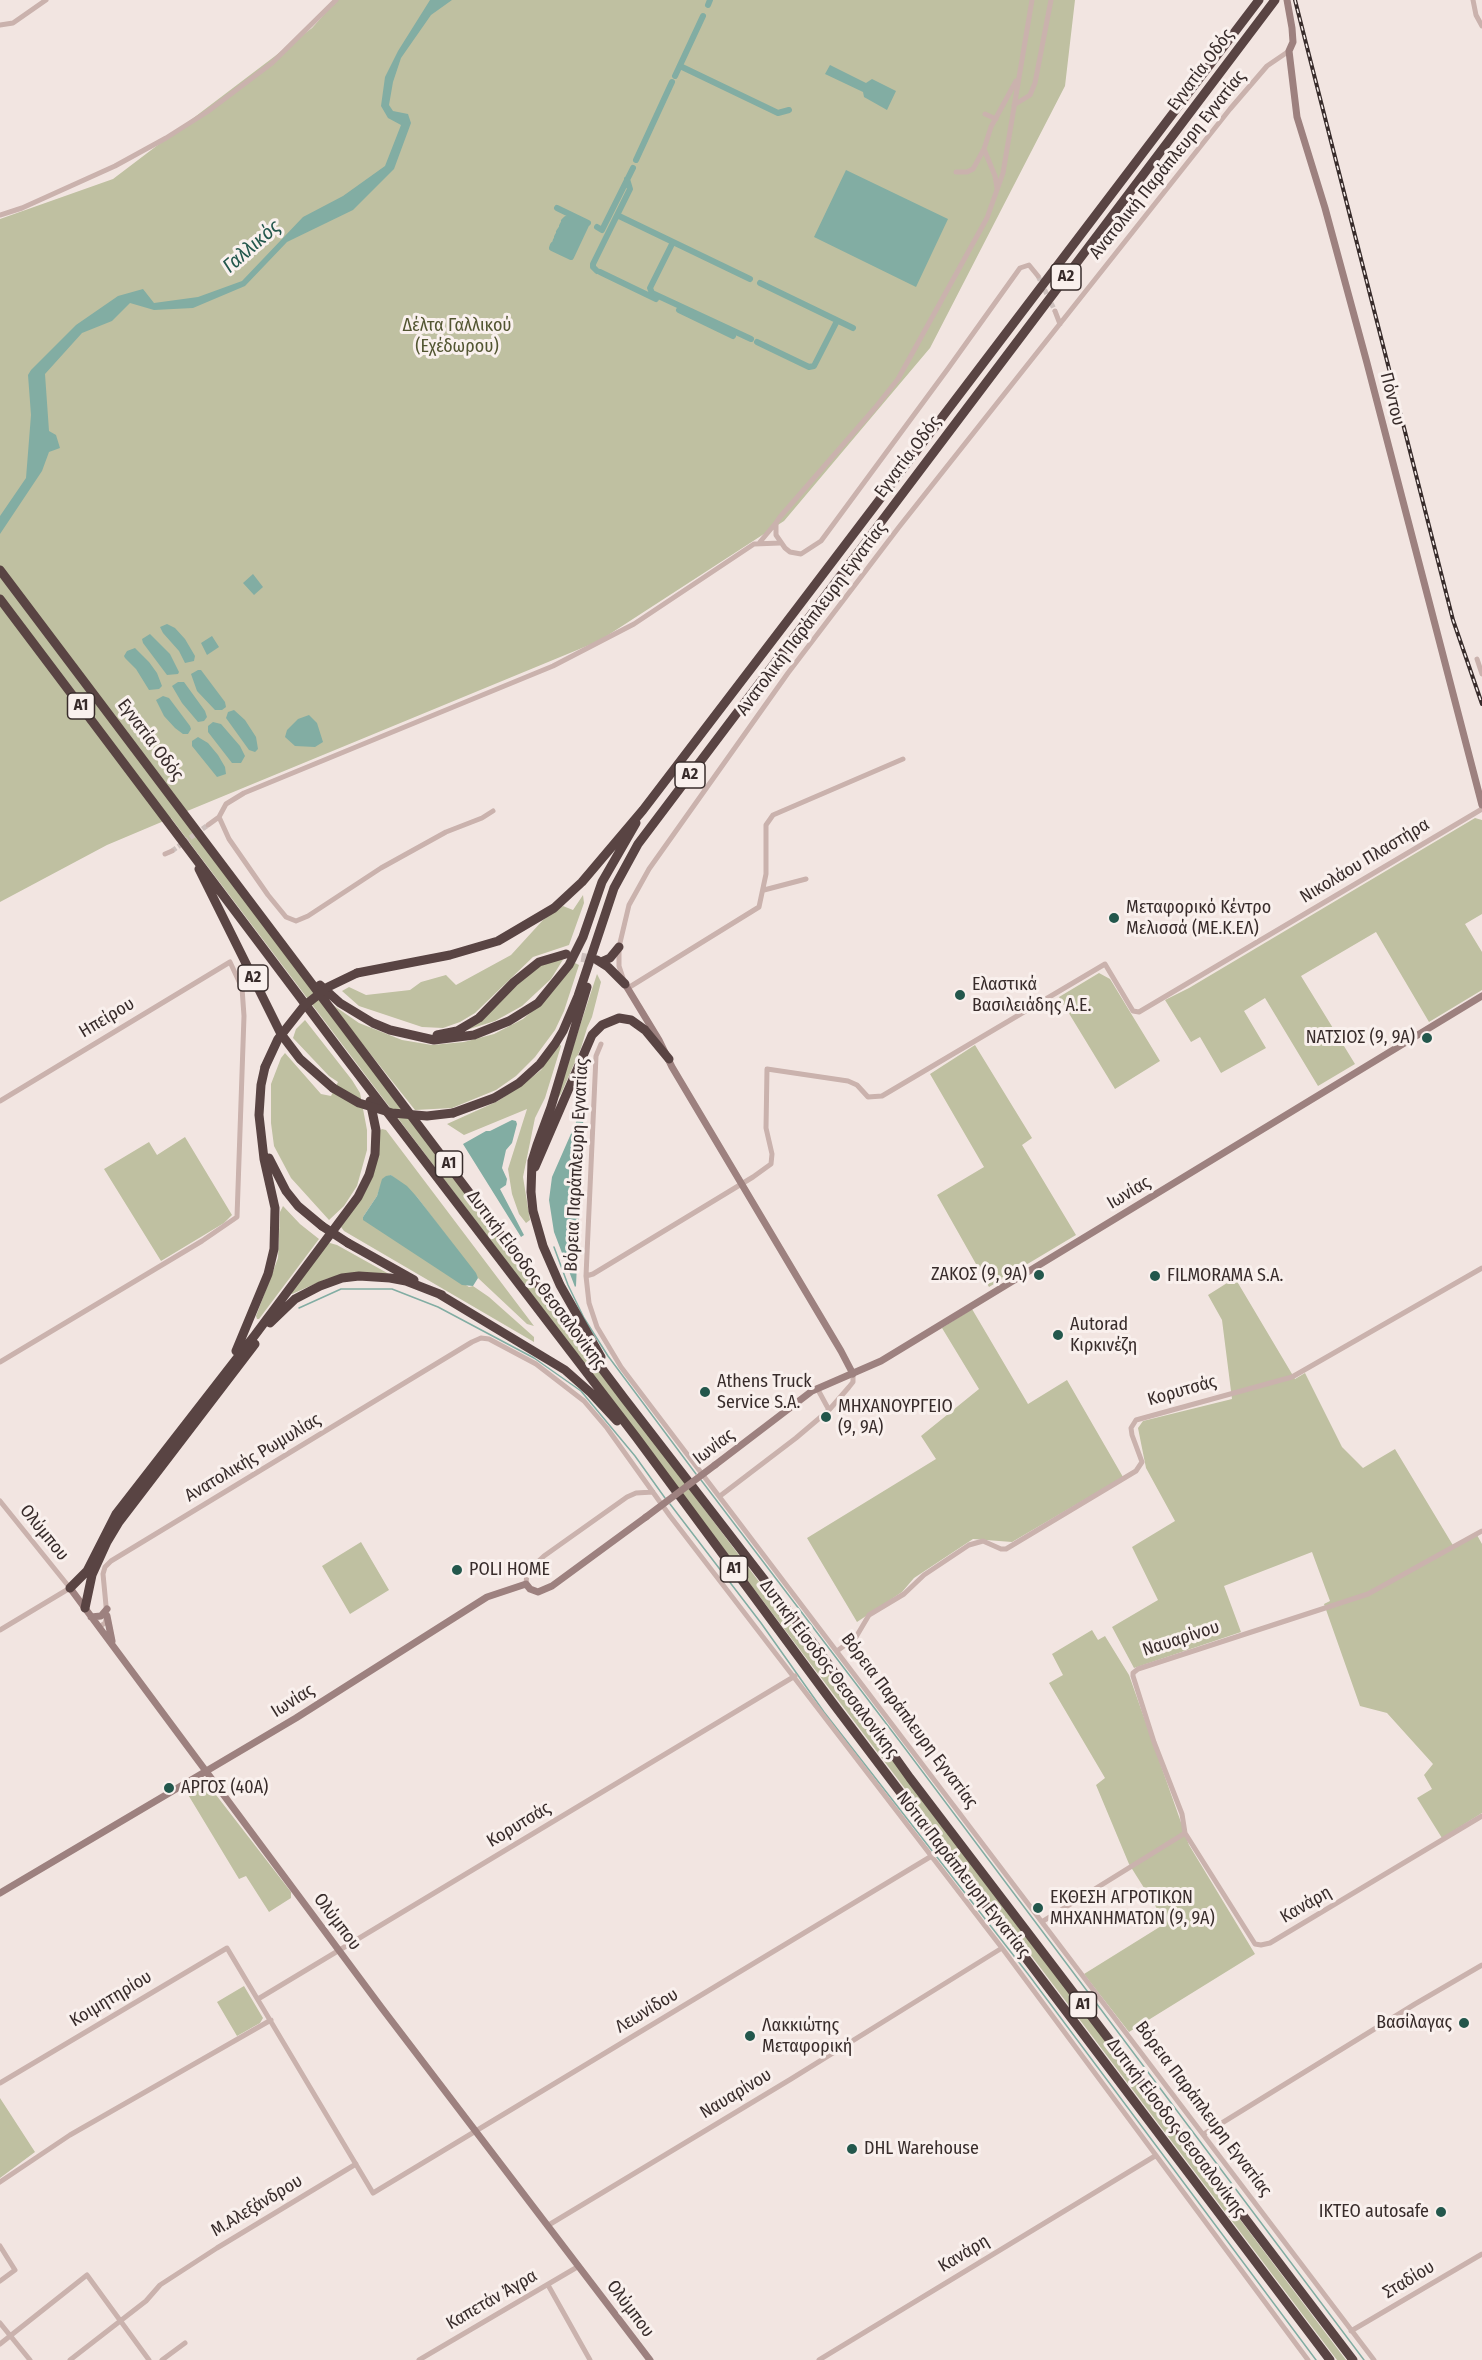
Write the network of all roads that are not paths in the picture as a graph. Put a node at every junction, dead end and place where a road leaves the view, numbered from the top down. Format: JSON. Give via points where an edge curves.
{"nodes":[{"id":1,"x":46,"y":0,"type":"edge"},
{"id":2,"x":336,"y":0,"type":"edge"},
{"id":3,"x":1032,"y":0,"type":"edge"},
{"id":4,"x":1051,"y":0,"type":"edge"},
{"id":5,"x":1258,"y":0,"type":"edge"},
{"id":6,"x":1275,"y":0,"type":"edge"},
{"id":7,"x":1287,"y":0,"type":"edge"},
{"id":8,"x":1473,"y":0,"type":"edge"},
{"id":9,"x":0,"y":26,"type":"edge"},
{"id":10,"x":1482,"y":26,"type":"edge"},
{"id":11,"x":1289,"y":51,"type":"junction"},
{"id":12,"x":1018,"y":76,"type":"junction"},
{"id":13,"x":1014,"y":105,"type":"junction"},
{"id":14,"x":985,"y":114,"type":"dead end"},
{"id":15,"x":996,"y":119,"type":"junction"},
{"id":16,"x":984,"y":149,"type":"junction"},
{"id":17,"x":956,"y":172,"type":"dead end"},
{"id":18,"x":997,"y":189,"type":"junction"},
{"id":19,"x":0,"y":215,"type":"edge"},
{"id":20,"x":1038,"y":276,"type":"dead end"},
{"id":21,"x":1055,"y":311,"type":"tunnel mouth"},
{"id":22,"x":1060,"y":324,"type":"junction"},
{"id":23,"x":776,"y":523,"type":"junction"},
{"id":24,"x":760,"y":542,"type":"junction"},
{"id":25,"x":780,"y":543,"type":"junction"},
{"id":26,"x":0,"y":570,"type":"edge"},
{"id":27,"x":0,"y":598,"type":"edge"},
{"id":28,"x":1477,"y":659,"type":"dead end"},
{"id":29,"x":1482,"y":674,"type":"edge"},
{"id":30,"x":903,"y":759,"type":"dead end"},
{"id":31,"x":1482,"y":807,"type":"edge"},
{"id":32,"x":643,"y":810,"type":"junction"},
{"id":33,"x":493,"y":811,"type":"dead end"},
{"id":34,"x":219,"y":817,"type":"junction"},
{"id":35,"x":208,"y":825,"type":"tunnel mouth"},
{"id":36,"x":172,"y":851,"type":"tunnel mouth"},
{"id":37,"x":165,"y":854,"type":"dead end"},
{"id":38,"x":192,"y":854,"type":"junction"},
{"id":39,"x":806,"y":879,"type":"dead end"},
{"id":40,"x":764,"y":890,"type":"junction"},
{"id":41,"x":272,"y":931,"type":"junction"},
{"id":42,"x":619,"y":947,"type":"junction"},
{"id":43,"x":594,"y":950,"type":"junction"},
{"id":44,"x":566,"y":954,"type":"tunnel mouth"},
{"id":45,"x":627,"y":986,"type":"junction"},
{"id":46,"x":1482,"y":996,"type":"edge"},
{"id":47,"x":421,"y":1037,"type":"junction"},
{"id":48,"x":601,"y":1044,"type":"dead end"},
{"id":49,"x":345,"y":1057,"type":"junction"},
{"id":50,"x":669,"y":1059,"type":"junction"},
{"id":51,"x":0,"y":1101,"type":"edge"},
{"id":52,"x":264,"y":1144,"type":"junction"},
{"id":53,"x":531,"y":1178,"type":"junction"},
{"id":54,"x":741,"y":1184,"type":"junction"},
{"id":55,"x":1482,"y":1268,"type":"edge"},
{"id":56,"x":586,"y":1276,"type":"junction"},
{"id":57,"x":442,"y":1295,"type":"junction"},
{"id":58,"x":472,"y":1342,"type":"joint"},
{"id":59,"x":0,"y":1362,"type":"edge"},
{"id":60,"x":853,"y":1374,"type":"junction"},
{"id":61,"x":219,"y":1378,"type":"junction"},
{"id":62,"x":817,"y":1388,"type":"junction"},
{"id":63,"x":624,"y":1398,"type":"junction"},
{"id":64,"x":829,"y":1410,"type":"junction"},
{"id":65,"x":636,"y":1437,"type":"junction"},
{"id":66,"x":653,"y":1492,"type":"junction"},
{"id":67,"x":720,"y":1496,"type":"junction"},
{"id":68,"x":0,"y":1501,"type":"edge"},
{"id":69,"x":1482,"y":1531,"type":"edge"},
{"id":70,"x":92,"y":1575,"type":"junction"},
{"id":71,"x":526,"y":1584,"type":"junction"},
{"id":72,"x":70,"y":1588,"type":"junction"},
{"id":73,"x":85,"y":1608,"type":"junction"},
{"id":74,"x":107,"y":1612,"type":"junction"},
{"id":75,"x":91,"y":1617,"type":"junction"},
{"id":76,"x":99,"y":1627,"type":"junction"},
{"id":77,"x":0,"y":1630,"type":"edge"},
{"id":78,"x":114,"y":1646,"type":"junction"},
{"id":79,"x":837,"y":1651,"type":"junction"},
{"id":80,"x":795,"y":1676,"type":"junction"},
{"id":81,"x":205,"y":1772,"type":"junction"},
{"id":82,"x":1482,"y":1816,"type":"edge"},
{"id":83,"x":1185,"y":1833,"type":"junction"},
{"id":84,"x":930,"y":1857,"type":"junction"},
{"id":85,"x":0,"y":1893,"type":"edge"},
{"id":86,"x":1043,"y":1922,"type":"junction"},
{"id":87,"x":1002,"y":1948,"type":"junction"},
{"id":88,"x":340,"y":1951,"type":"junction"},
{"id":89,"x":1482,"y":1965,"type":"edge"},
{"id":90,"x":258,"y":1999,"type":"junction"},
{"id":91,"x":271,"y":2019,"type":"junction"},
{"id":92,"x":0,"y":2083,"type":"edge"},
{"id":93,"x":478,"y":2132,"type":"junction"},
{"id":94,"x":1204,"y":2134,"type":"junction"},
{"id":95,"x":1155,"y":2156,"type":"junction"},
{"id":96,"x":356,"y":2164,"type":"junction"},
{"id":97,"x":0,"y":2182,"type":"edge"},
{"id":98,"x":547,"y":2226,"type":"junction"},
{"id":99,"x":0,"y":2246,"type":"edge"},
{"id":100,"x":1482,"y":2254,"type":"edge"},
{"id":101,"x":579,"y":2266,"type":"junction"},
{"id":102,"x":0,"y":2281,"type":"edge"},
{"id":103,"x":548,"y":2285,"type":"junction"},
{"id":104,"x":120,"y":2320,"type":"junction"},
{"id":105,"x":0,"y":2324,"type":"edge"},
{"id":106,"x":1351,"y":2331,"type":"junction"},
{"id":107,"x":10,"y":2336,"type":"junction"},
{"id":108,"x":185,"y":2343,"type":"dead end"},
{"id":109,"x":0,"y":2344,"type":"edge"},
{"id":110,"x":1305,"y":2359,"type":"edge"},
{"id":111,"x":30,"y":2360,"type":"edge"},
{"id":112,"x":70,"y":2360,"type":"edge"},
{"id":113,"x":149,"y":2360,"type":"edge"},
{"id":114,"x":162,"y":2360,"type":"edge"},
{"id":115,"x":419,"y":2360,"type":"edge"},
{"id":116,"x":590,"y":2360,"type":"edge"},
{"id":117,"x":650,"y":2360,"type":"edge"},
{"id":118,"x":819,"y":2360,"type":"edge"},
{"id":119,"x":1330,"y":2360,"type":"edge"},
{"id":120,"x":1353,"y":2360,"type":"edge"},
{"id":121,"x":1374,"y":2360,"type":"edge"}],
"edges":[{"from":1,"to":9,"type":"street"},
{"from":2,"to":19,"type":"street","via":[[272,63],[207,112],[115,166]]},
{"from":3,"to":12,"type":"street"},
{"from":4,"to":13,"type":"street","via":[[1035,83],[1030,95]]},
{"from":5,"to":32,"type":"highway","name":"Εγνατία Οδός","number":"Α2"},
{"from":6,"to":43,"type":"highway","name":"Εγνατία Οδός","number":"Α2","via":[[638,844],[614,888]]},
{"from":7,"to":11,"type":"street","name":"Πόντου","via":[[1293,28]]},
{"from":8,"to":10,"type":"street"},
{"from":11,"to":22,"type":"street","name":"Ανατολική Παράπλευρη Εγνατίας","via":[[1267,66],[1238,100]]},
{"from":11,"to":31,"type":"street","name":"Πόντου","via":[[1297,117],[1368,363]]},
{"from":12,"to":13,"type":"street"},
{"from":12,"to":15,"type":"street"},
{"from":13,"to":18,"type":"street"},
{"from":14,"to":15,"type":"street"},
{"from":15,"to":16,"type":"street"},
{"from":16,"to":17,"type":"street","via":[[973,169]]},
{"from":16,"to":18,"type":"street"},
{"from":18,"to":23,"type":"street","via":[[967,257],[898,379]]},
{"from":20,"to":25,"type":"street","via":[[1029,265],[1020,267],[821,541],[801,554],[790,552]]},
{"from":21,"to":22,"type":"street"},
{"from":22,"to":42,"type":"street","name":"Ανατολική Παράπλευρη Εγνατίας","via":[[788,673],[656,860],[630,905]]},
{"from":23,"to":24,"type":"street"},
{"from":23,"to":25,"type":"street"},
{"from":24,"to":25,"type":"street"},
{"from":24,"to":34,"type":"street","via":[[615,635],[489,694],[244,793],[226,804]]},
{"from":26,"to":41,"type":"highway","name":"Εγνατία Οδός","number":"Α1"},
{"from":27,"to":38,"type":"highway","name":"Εγνατία Οδός","number":"Α1"},
{"from":28,"to":29,"type":"street"},
{"from":30,"to":40,"type":"street","via":[[771,816],[766,825]]},
{"from":31,"to":54,"type":"street","name":"Νικολάου Πλαστήρα","via":[[1137,1013],[1105,964],[882,1096],[867,1097],[848,1081],[767,1069],[766,1128],[773,1159],[767,1168]]},
{"from":32,"to":47,"type":"highway","number":"Α2","via":[[602,882],[579,949],[549,992],[531,1008],[488,1031],[451,1039]]},
{"from":32,"to":52,"type":"highway","bridge":true,"via":[[569,895],[520,930],[450,955],[357,973],[328,987],[304,1006],[278,1039],[265,1067],[259,1108]]},
{"from":33,"to":34,"type":"street","via":[[381,868],[296,921],[286,917],[268,895],[229,839]]},
{"from":34,"to":35,"type":"street"},
{"from":36,"to":37,"type":"street"},
{"from":38,"to":43,"type":"highway","number":"Α2","bridge":true,"via":[[281,1034],[300,1059],[333,1088],[359,1103],[392,1113],[453,1113],[494,1098],[519,1083],[540,1064],[563,1031]]},
{"from":38,"to":49,"type":"highway","name":"Δυτική Είσοδος Θεσσαλονίκης","number":"Α1"},
{"from":39,"to":40,"type":"street"},
{"from":40,"to":45,"type":"street","via":[[759,907]]},
{"from":41,"to":47,"type":"highway","number":"Α2","via":[[340,1003],[390,1030]]},
{"from":41,"to":63,"type":"highway","name":"Δυτική Είσοδος Θεσσαλονίκης","number":"Α1"},
{"from":42,"to":45,"type":"street","via":[[619,966]]},
{"from":42,"to":45,"type":"highway","via":[[610,958],[599,961]]},
{"from":43,"to":53,"type":"highway","via":[[581,1008],[537,1145]]},
{"from":44,"to":47,"type":"highway","via":[[547,958],[528,969],[466,1026]]},
{"from":45,"to":50,"type":"street"},
{"from":46,"to":60,"type":"street","name":"Ιωνίας","via":[[881,1361]]},
{"from":48,"to":56,"type":"street","name":"Βόρεια Παράπλευρη Εγνατίας","via":[[596,1056]]},
{"from":49,"to":61,"type":"highway","via":[[368,1095],[374,1118],[375,1154],[369,1175],[358,1197]]},
{"from":49,"to":65,"type":"highway","name":"Δυτική Είσοδος Θεσσαλονίκης","number":"Α1"},
{"from":50,"to":53,"type":"highway","via":[[645,1030],[631,1020],[619,1018],[602,1024],[592,1035]]},
{"from":50,"to":54,"type":"street"},
{"from":51,"to":59,"type":"street","name":"Ηπείρου","via":[[230,962],[242,988],[244,1016],[236,1219]]},
{"from":52,"to":57,"type":"highway","bridge":true,"via":[[274,1170],[298,1206],[348,1243]]},
{"from":52,"to":61,"type":"highway","via":[[275,1208],[272,1262],[241,1342]]},
{"from":53,"to":63,"type":"highway","via":[[533,1211],[543,1246],[579,1322]]},
{"from":54,"to":56,"type":"street"},
{"from":54,"to":60,"type":"street"},
{"from":55,"to":79,"type":"street","name":"Κορυτσάς","via":[[1292,1377],[1136,1420],[1132,1435],[1142,1462],[1136,1471],[1006,1549],[983,1540],[969,1545],[869,1615],[856,1637]]},
{"from":56,"to":67,"type":"street","name":"Βόρεια Παράπλευρη Εγνατίας","via":[[592,1314],[621,1368]]},
{"from":57,"to":65,"type":"highway","via":[[565,1370]]},
{"from":57,"to":70,"type":"highway","via":[[406,1281],[359,1276],[332,1281],[295,1299],[265,1329],[119,1522]]},
{"from":58,"to":66,"type":"street","name":"Νότια Παράπλευρη Εγνατίας","via":[[485,1338],[509,1348],[570,1388],[607,1428]]},
{"from":58,"to":74,"type":"street","name":"Ανατολικής Ρωμυλίας","via":[[111,1561],[104,1574]]},
{"from":60,"to":62,"type":"street","name":"Ιωνίας"},
{"from":60,"to":64,"type":"street","via":[[853,1382]]},
{"from":61,"to":72,"type":"highway","via":[[116,1514],[87,1571]]},
{"from":62,"to":64,"type":"street"},
{"from":62,"to":71,"type":"street","name":"Ιωνίας","bridge":true,"via":[[552,1586],[538,1592]]},
{"from":63,"to":120,"type":"highway","name":"Δυτική Είσοδος Θεσσαλονίκης","number":"Α1"},
{"from":64,"to":67,"type":"street"},
{"from":65,"to":119,"type":"highway","name":"Δυτική Είσοδος Θεσσαλονίκης","number":"Α1"},
{"from":66,"to":71,"type":"street","via":[[627,1497],[544,1556],[527,1572]]},
{"from":66,"to":80,"type":"street","name":"Νότια Παράπλευρη Εγνατίας"},
{"from":67,"to":79,"type":"street","name":"Βόρεια Παράπλευρη Εγνατίας"},
{"from":68,"to":72,"type":"street","name":"Ολύμπου"},
{"from":69,"to":83,"type":"street","name":"Ναυαρίνου","via":[[1368,1594],[1134,1671],[1133,1680],[1180,1808]]},
{"from":70,"to":72,"type":"highway","via":[[80,1586]]},
{"from":70,"to":73,"type":"highway"},
{"from":71,"to":81,"type":"street","name":"Ιωνίας","via":[[487,1597]]},
{"from":72,"to":73,"type":"street","name":"Ολύμπου"},
{"from":72,"to":77,"type":"street"},
{"from":73,"to":75,"type":"street","name":"Ολύμπου"},
{"from":74,"to":75,"type":"street"},
{"from":74,"to":76,"type":"street","via":[[105,1623]]},
{"from":74,"to":78,"type":"street"},
{"from":75,"to":76,"type":"street","name":"Ολύμπου"},
{"from":76,"to":78,"type":"street","name":"Ολύμπου"},
{"from":78,"to":81,"type":"street","name":"Ολύμπου"},
{"from":79,"to":86,"type":"street","name":"Βόρεια Παράπλευρη Εγνατίας"},
{"from":80,"to":84,"type":"street","name":"Νότια Παράπλευρη Εγνατίας"},
{"from":80,"to":88,"type":"street","name":"Κορυτσάς"},
{"from":81,"to":85,"type":"street","name":"Ιωνίας"},
{"from":81,"to":88,"type":"street","name":"Ολύμπου"},
{"from":82,"to":83,"type":"street","name":"Κανάρη","via":[[1261,1945],[1250,1940]]},
{"from":83,"to":86,"type":"street"},
{"from":84,"to":87,"type":"street","name":"Νότια Παράπλευρη Εγνατίας"},
{"from":84,"to":93,"type":"street","name":"Λεωνίδου"},
{"from":86,"to":94,"type":"street","name":"Βόρεια Παράπλευρη Εγνατίας"},
{"from":87,"to":95,"type":"street","name":"Νότια Παράπλευρη Εγνατίας"},
{"from":87,"to":98,"type":"street","name":"Ναυαρίνου"},
{"from":88,"to":90,"type":"street","name":"Κορυτσάς"},
{"from":88,"to":93,"type":"street","name":"Ολύμπου"},
{"from":89,"to":94,"type":"street"},
{"from":90,"to":91,"type":"street"},
{"from":90,"to":92,"type":"street","name":"Κοιμητηρίου","via":[[229,1949],[224,1949]]},
{"from":91,"to":96,"type":"street"},
{"from":91,"to":97,"type":"street","via":[[70,2135]]},
{"from":93,"to":96,"type":"street","name":"Λεωνίδου","via":[[373,2193]]},
{"from":93,"to":98,"type":"street","name":"Ολύμπου"},
{"from":94,"to":106,"type":"street","name":"Βόρεια Παράπλευρη Εγνατίας"},
{"from":95,"to":110,"type":"street","name":"Νότια Παράπλευρη Εγνατίας"},
{"from":95,"to":118,"type":"street","name":"Κανάρη"},
{"from":96,"to":104,"type":"street","name":"Μ.Αλεξάνδρου","via":[[175,2275]]},
{"from":98,"to":101,"type":"street","name":"Ολύμπου"},
{"from":99,"to":102,"type":"street","via":[[15,2270]]},
{"from":100,"to":106,"type":"street","name":"Σταδίου"},
{"from":101,"to":103,"type":"street","name":"Καπετάν Άγρα"},
{"from":101,"to":117,"type":"street","name":"Ολύμπου"},
{"from":103,"to":115,"type":"street","name":"Καπετάν Άγρα"},
{"from":103,"to":116,"type":"street"},
{"from":104,"to":107,"type":"street","via":[[87,2275]]},
{"from":104,"to":112,"type":"street","name":"Μ.Αλεξάνδρου"},
{"from":104,"to":113,"type":"street"},
{"from":105,"to":107,"type":"street"},
{"from":106,"to":121,"type":"street","name":"Βόρεια Παράπλευρη Εγνατίας"},
{"from":107,"to":109,"type":"street"},
{"from":107,"to":111,"type":"street"},
{"from":108,"to":114,"type":"street"}]}
